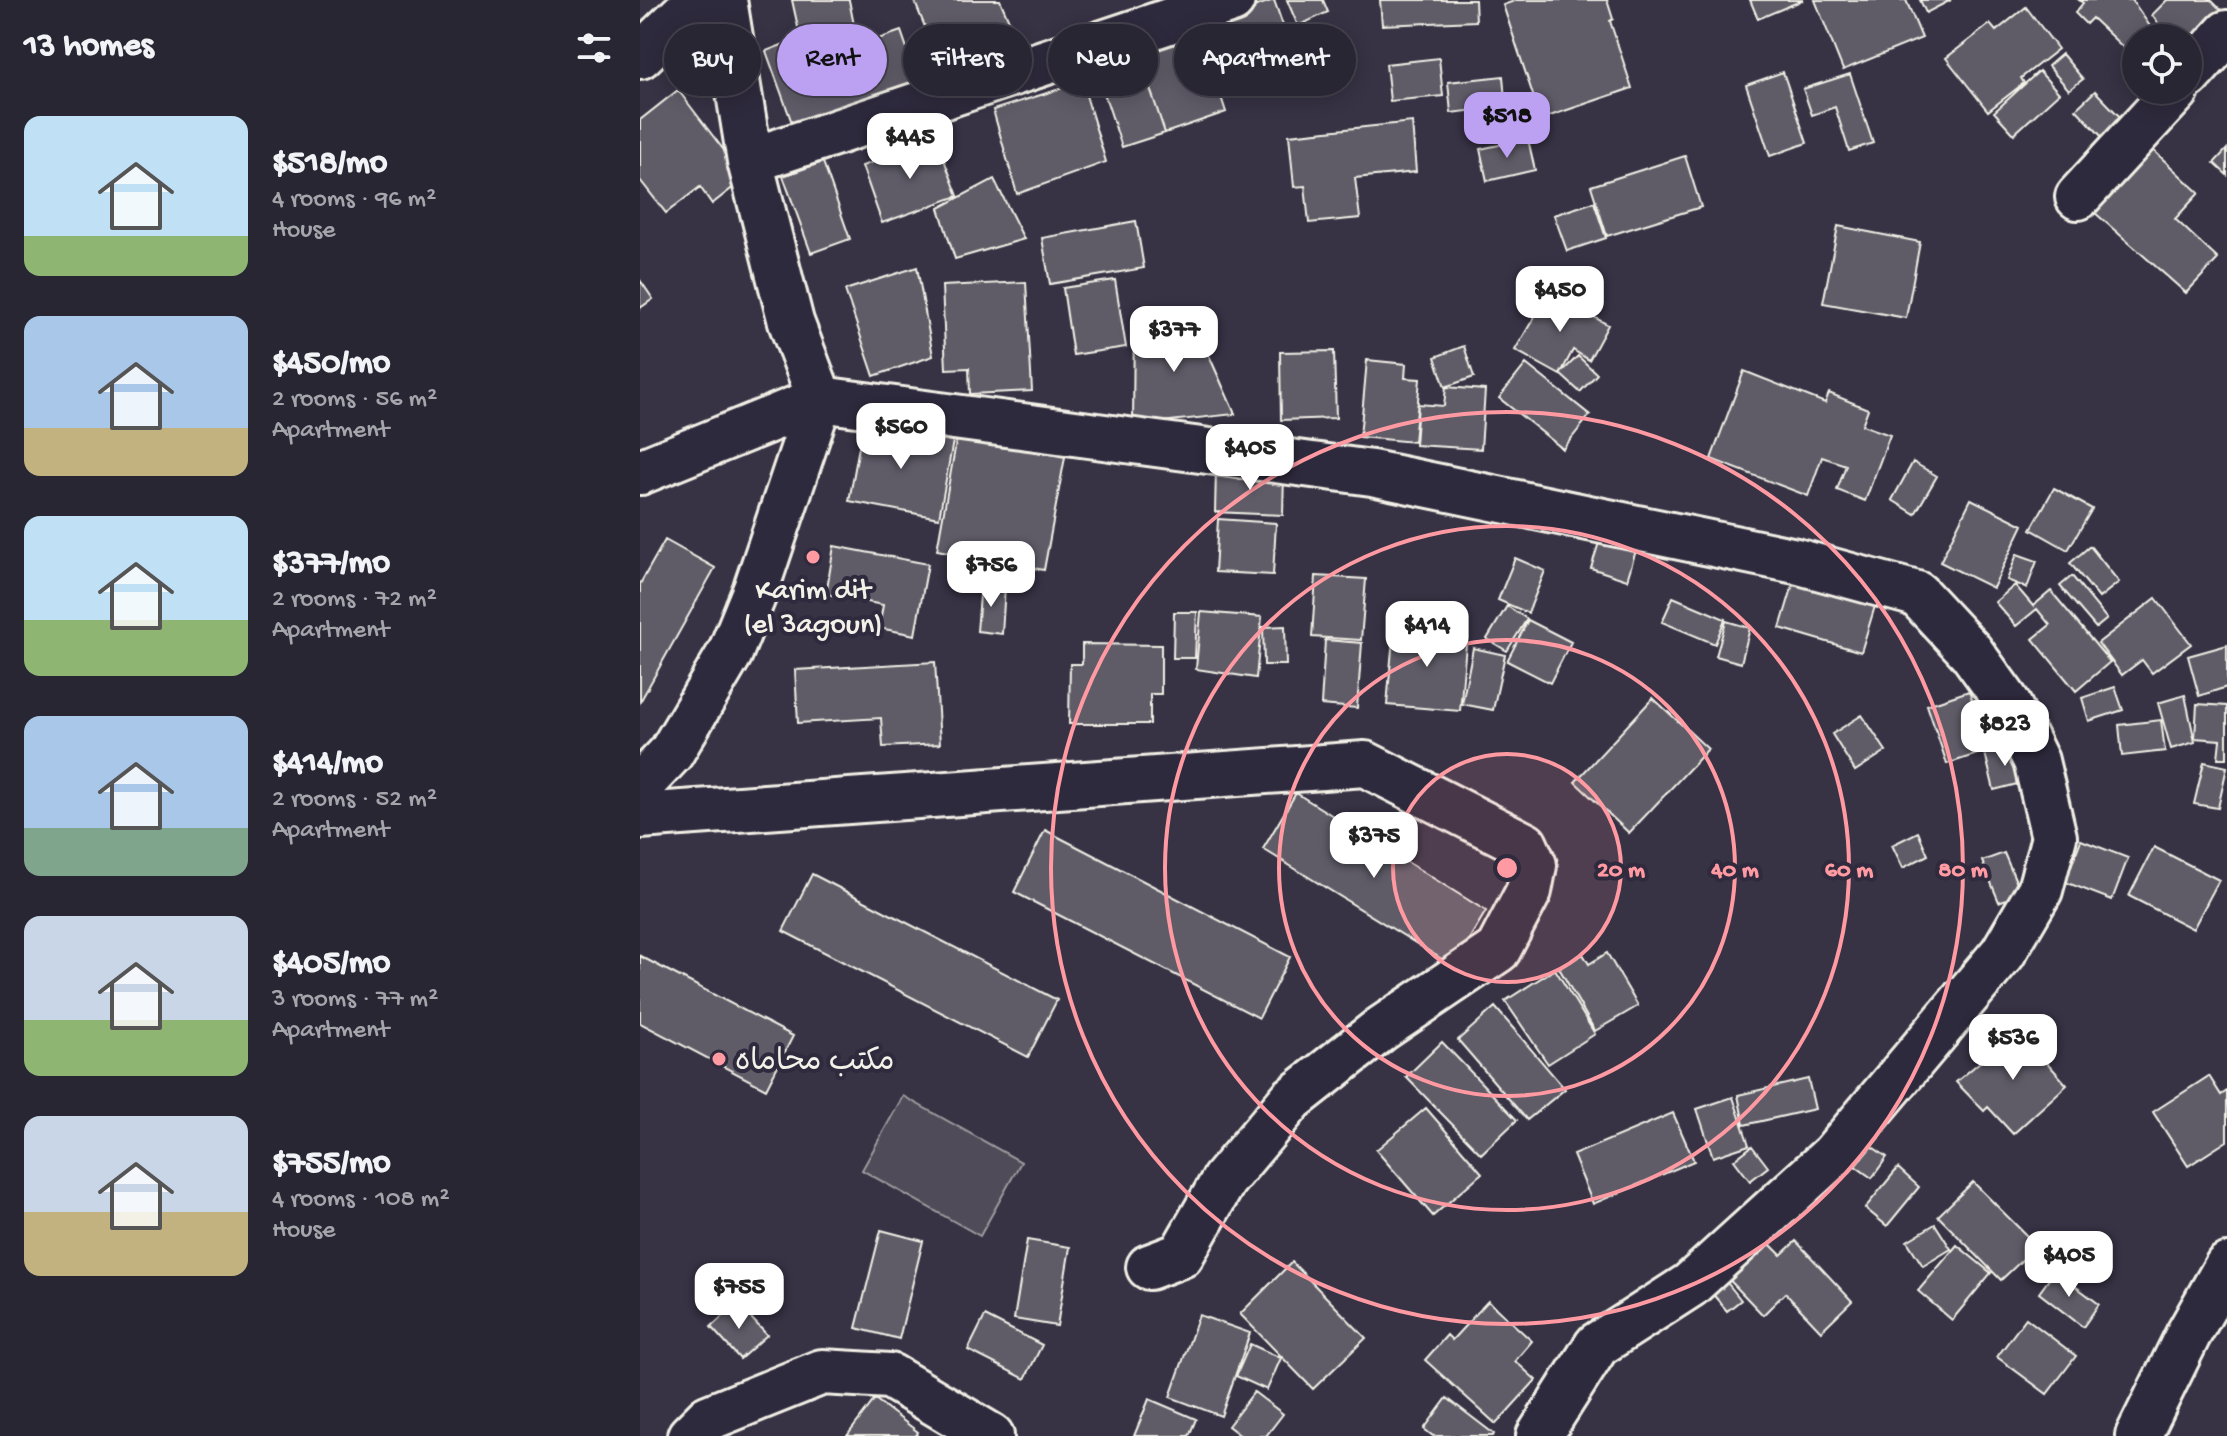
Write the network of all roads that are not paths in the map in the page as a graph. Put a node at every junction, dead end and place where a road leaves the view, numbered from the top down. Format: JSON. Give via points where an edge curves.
{"nodes":[{"id":1,"x":698,"y":0,"type":"edge"},
{"id":2,"x":724,"y":0,"type":"edge"},
{"id":3,"x":1232,"y":0,"type":"edge"},
{"id":4,"x":2227,"y":33,"type":"edge"},
{"id":5,"x":640,"y":56,"type":"edge"},
{"id":6,"x":2202,"y":61,"type":"edge"},
{"id":7,"x":2164,"y":104,"type":"edge"},
{"id":8,"x":750,"y":161,"type":"junction"},
{"id":9,"x":2078,"y":197,"type":"dead end"},
{"id":10,"x":820,"y":399,"type":"junction"},
{"id":11,"x":640,"y":472,"type":"edge"},
{"id":12,"x":640,"y":786,"type":"edge"},
{"id":13,"x":640,"y":816,"type":"edge"},
{"id":14,"x":2227,"y":1266,"type":"edge"},
{"id":15,"x":1149,"y":1267,"type":"dead end"},
{"id":16,"x":690,"y":1436,"type":"edge"},
{"id":17,"x":991,"y":1436,"type":"edge"},
{"id":18,"x":1539,"y":1436,"type":"edge"},
{"id":19,"x":2138,"y":1436,"type":"edge"}],
"edges":[{"from":1,"to":5,"type":"street"},
{"from":2,"to":8,"type":"street"},
{"from":3,"to":8,"type":"street"},
{"from":4,"to":6,"type":"street"},
{"from":7,"to":9,"type":"street"},
{"from":8,"to":10,"type":"street","via":[[791,322]]},
{"from":10,"to":11,"type":"street"},
{"from":10,"to":12,"type":"street","via":[[730,653],[671,753]]},
{"from":10,"to":18,"type":"street","via":[[1372,473],[1796,561],[1917,594],[1971,652],[2007,702],[2036,761],[2054,837],[2040,890],[2003,953],[1833,1155],[1690,1285],[1597,1345]]},
{"from":13,"to":15,"type":"street","via":[[1365,764],[1525,845],[1534,865],[1529,891],[1498,950],[1381,1029],[1292,1099],[1224,1180],[1181,1255]]},
{"from":14,"to":19,"type":"street"},
{"from":16,"to":17,"type":"street","via":[[708,1418],[822,1372],[890,1376]]}]}
